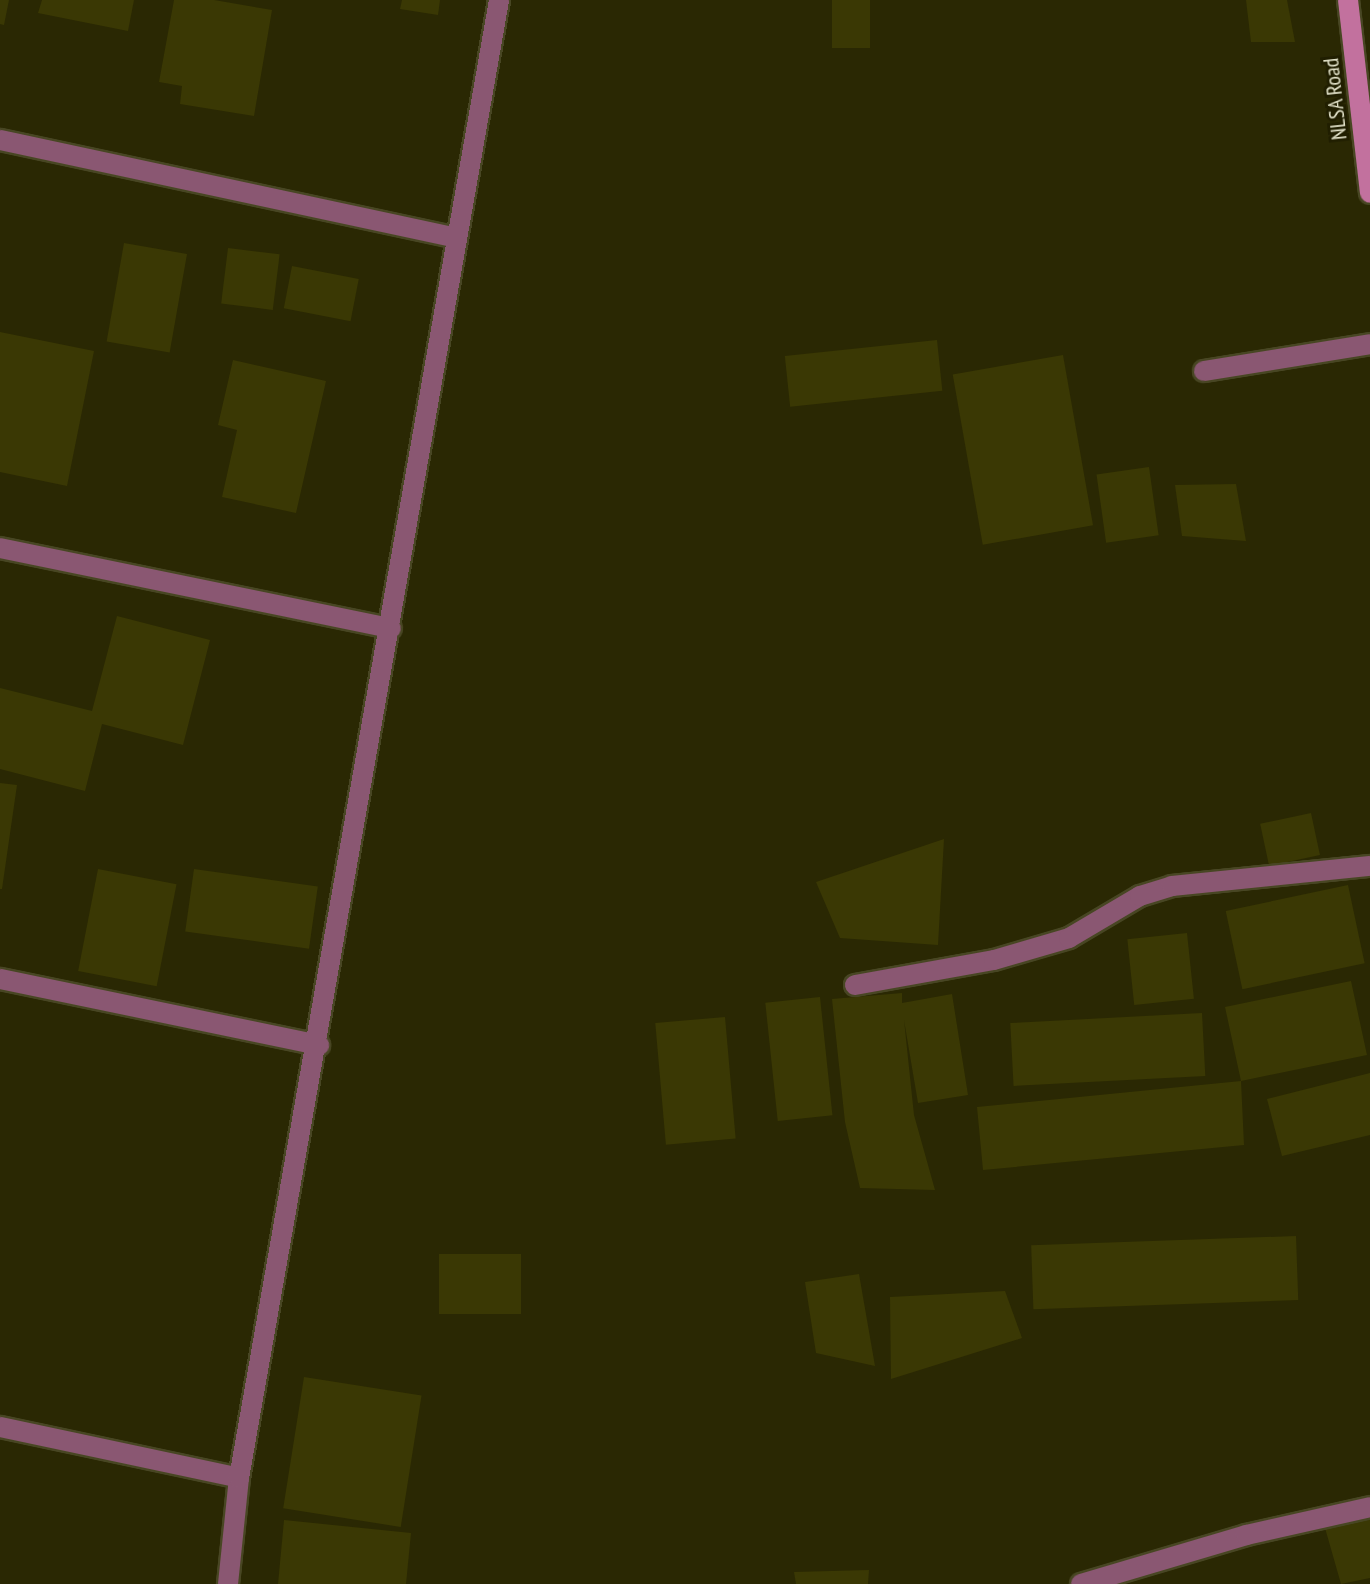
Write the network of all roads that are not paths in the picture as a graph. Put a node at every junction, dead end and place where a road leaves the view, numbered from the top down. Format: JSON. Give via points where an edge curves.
{"nodes":[{"id":1,"x":499,"y":0,"type":"edge"},
{"id":2,"x":1348,"y":0,"type":"edge"},
{"id":3,"x":0,"y":140,"type":"edge"},
{"id":4,"x":1370,"y":193,"type":"edge"},
{"id":5,"x":456,"y":238,"type":"junction"},
{"id":6,"x":1370,"y":344,"type":"edge"},
{"id":7,"x":1204,"y":371,"type":"dead end"},
{"id":8,"x":0,"y":548,"type":"edge"},
{"id":9,"x":391,"y":628,"type":"junction"},
{"id":10,"x":1370,"y":866,"type":"edge"},
{"id":11,"x":0,"y":979,"type":"edge"},
{"id":12,"x":855,"y":985,"type":"dead end"},
{"id":13,"x":319,"y":1045,"type":"junction"},
{"id":14,"x":0,"y":1427,"type":"edge"},
{"id":15,"x":239,"y":1478,"type":"junction"},
{"id":16,"x":1370,"y":1507,"type":"edge"},
{"id":17,"x":228,"y":1584,"type":"edge"},
{"id":18,"x":1081,"y":1584,"type":"edge"}],
"edges":[{"from":1,"to":5,"type":"street"},
{"from":2,"to":4,"type":"main road","name":"NLSA Road"},
{"from":3,"to":5,"type":"street"},
{"from":5,"to":9,"type":"street"},
{"from":6,"to":7,"type":"street"},
{"from":8,"to":9,"type":"street"},
{"from":9,"to":13,"type":"street"},
{"from":10,"to":12,"type":"street","via":[[1172,886],[1140,896],[1069,938],[994,960]]},
{"from":11,"to":13,"type":"street"},
{"from":13,"to":15,"type":"street"},
{"from":14,"to":15,"type":"street"},
{"from":15,"to":17,"type":"street"},
{"from":16,"to":18,"type":"street","via":[[1246,1535]]}]}
